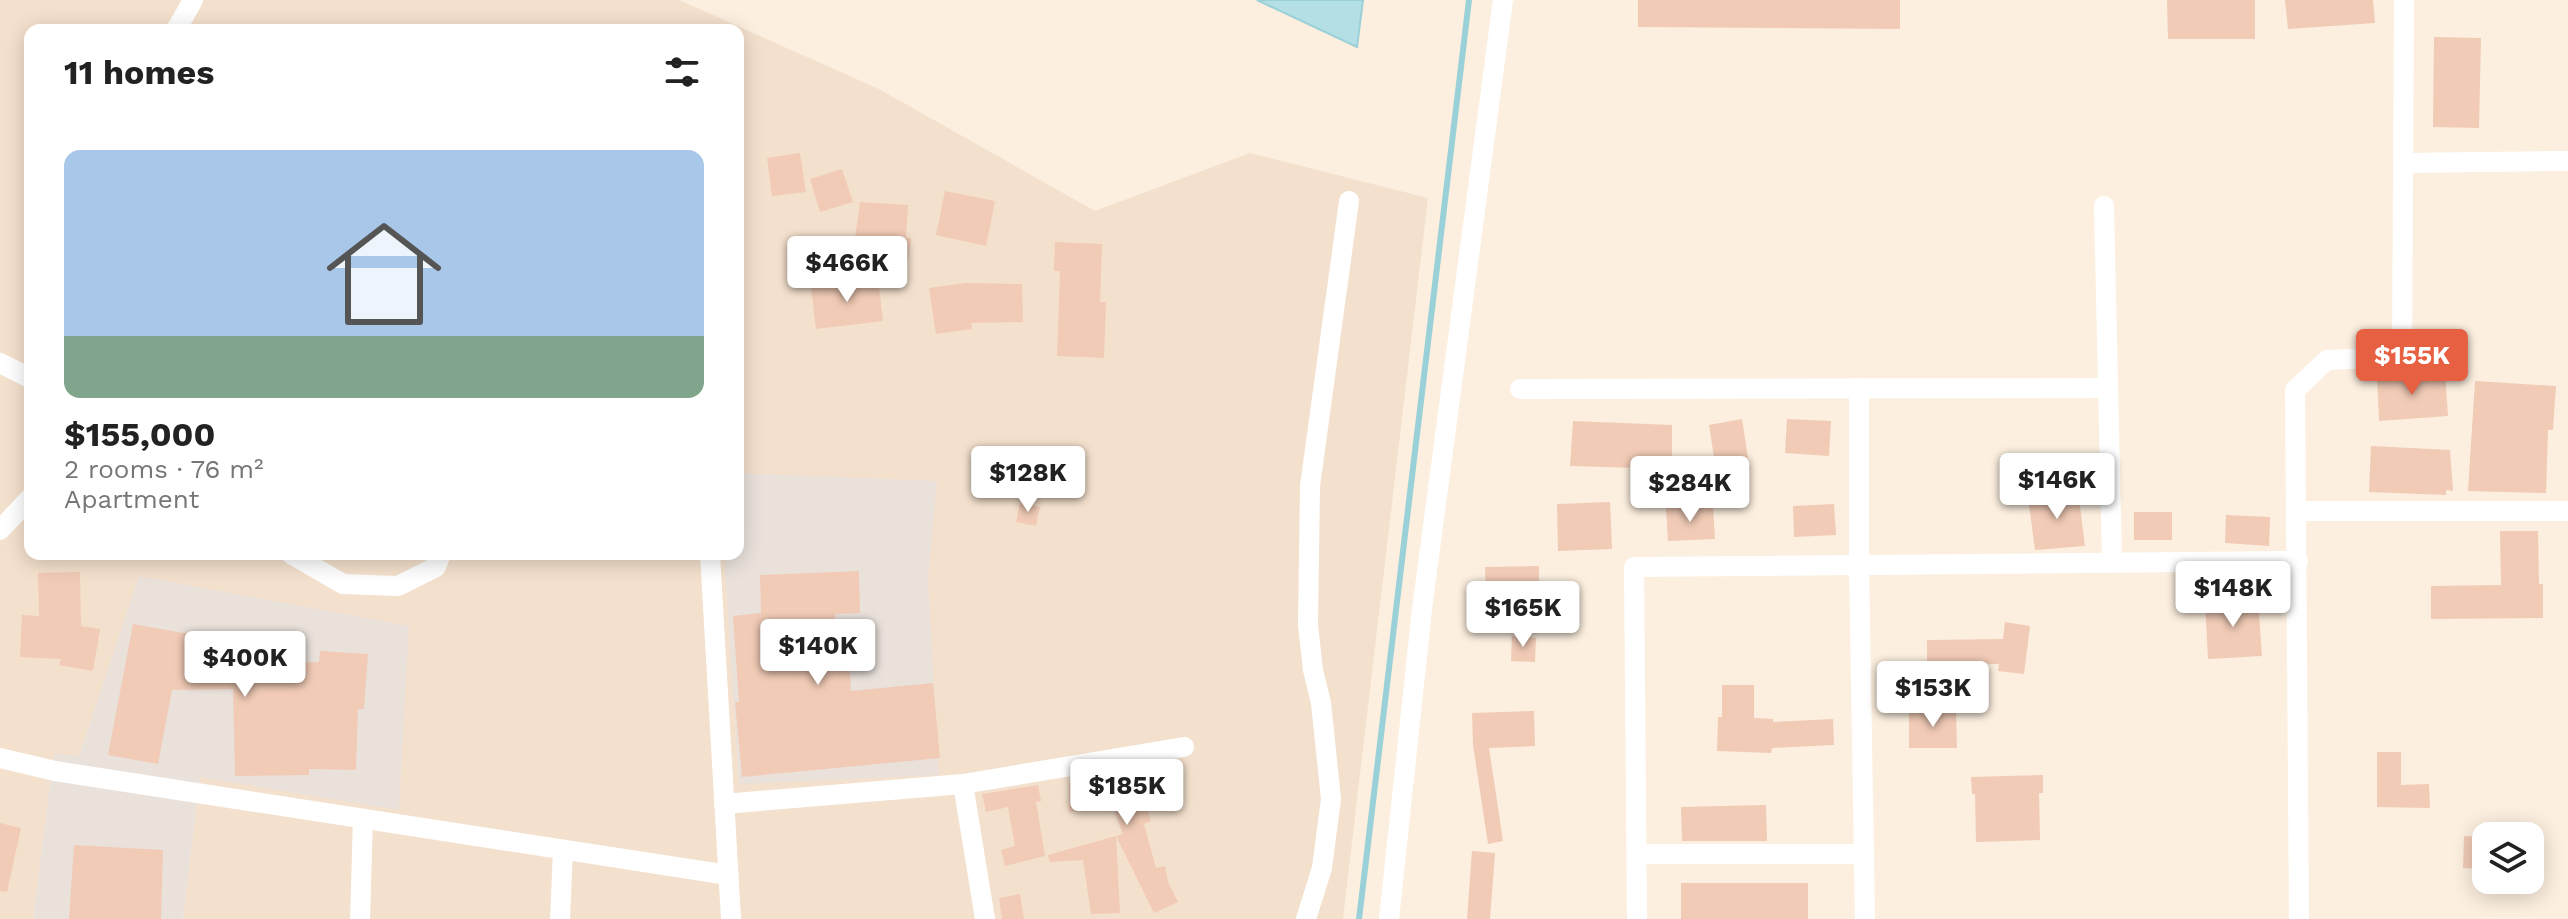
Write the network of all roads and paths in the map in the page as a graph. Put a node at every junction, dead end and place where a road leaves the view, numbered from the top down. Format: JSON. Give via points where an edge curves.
{"nodes":[{"id":1,"x":193,"y":0,"type":"edge"},
{"id":2,"x":1503,"y":0,"type":"edge"},
{"id":3,"x":2404,"y":0,"type":"edge"},
{"id":4,"x":179,"y":24,"type":"edge"},
{"id":5,"x":2568,"y":161,"type":"edge"},
{"id":6,"x":2403,"y":163,"type":"junction"},
{"id":7,"x":1349,"y":201,"type":"dead end"},
{"id":8,"x":2104,"y":206,"type":"dead end"},
{"id":9,"x":0,"y":363,"type":"edge"},
{"id":10,"x":24,"y":375,"type":"edge"},
{"id":11,"x":1859,"y":388,"type":"junction"},
{"id":12,"x":2108,"y":388,"type":"junction"},
{"id":13,"x":1520,"y":389,"type":"dead end"},
{"id":14,"x":24,"y":504,"type":"edge"},
{"id":15,"x":2297,"y":511,"type":"junction"},
{"id":16,"x":2568,"y":511,"type":"edge"},
{"id":17,"x":0,"y":530,"type":"edge"},
{"id":18,"x":301,"y":560,"type":"edge"},
{"id":19,"x":439,"y":560,"type":"edge"},
{"id":20,"x":710,"y":560,"type":"edge"},
{"id":21,"x":2298,"y":561,"type":"junction"},
{"id":22,"x":2112,"y":562,"type":"junction"},
{"id":23,"x":1859,"y":564,"type":"junction"},
{"id":24,"x":1184,"y":747,"type":"dead end"},
{"id":25,"x":0,"y":758,"type":"edge"},
{"id":26,"x":963,"y":784,"type":"junction"},
{"id":27,"x":724,"y":804,"type":"junction"},
{"id":28,"x":363,"y":819,"type":"junction"},
{"id":29,"x":563,"y":850,"type":"junction"},
{"id":30,"x":1639,"y":854,"type":"junction"},
{"id":31,"x":1864,"y":854,"type":"junction"},
{"id":32,"x":728,"y":875,"type":"junction"},
{"id":33,"x":360,"y":919,"type":"edge"},
{"id":34,"x":560,"y":919,"type":"edge"},
{"id":35,"x":731,"y":919,"type":"edge"},
{"id":36,"x":985,"y":919,"type":"edge"},
{"id":37,"x":1306,"y":919,"type":"edge"},
{"id":38,"x":1389,"y":919,"type":"edge"},
{"id":39,"x":1637,"y":919,"type":"edge"},
{"id":40,"x":1865,"y":919,"type":"edge"},
{"id":41,"x":2299,"y":919,"type":"edge"}],
"edges":[{"from":1,"to":4,"type":"street"},
{"from":2,"to":38,"type":"street","via":[[1422,609]]},
{"from":3,"to":6,"type":"street"},
{"from":5,"to":6,"type":"street"},
{"from":6,"to":15,"type":"street","via":[[2402,357],[2327,360],[2295,390]]},
{"from":7,"to":37,"type":"street","via":[[1310,486],[1308,625],[1331,799],[1322,868]]},
{"from":8,"to":12,"type":"street"},
{"from":9,"to":10,"type":"street"},
{"from":11,"to":12,"type":"street"},
{"from":11,"to":13,"type":"street"},
{"from":11,"to":23,"type":"street"},
{"from":12,"to":22,"type":"street"},
{"from":14,"to":17,"type":"street"},
{"from":15,"to":16,"type":"street"},
{"from":15,"to":21,"type":"street"},
{"from":18,"to":19,"type":"street","via":[[343,584],[398,586],[436,567]]},
{"from":20,"to":27,"type":"street"},
{"from":21,"to":22,"type":"street"},
{"from":21,"to":41,"type":"street"},
{"from":22,"to":23,"type":"street"},
{"from":23,"to":30,"type":"street","via":[[1634,567]]},
{"from":23,"to":31,"type":"street"},
{"from":24,"to":26,"type":"street"},
{"from":25,"to":28,"type":"street"},
{"from":26,"to":27,"type":"street"},
{"from":26,"to":36,"type":"street"},
{"from":27,"to":32,"type":"street"},
{"from":28,"to":29,"type":"street"},
{"from":28,"to":33,"type":"street"},
{"from":29,"to":32,"type":"street"},
{"from":29,"to":34,"type":"street"},
{"from":30,"to":31,"type":"street"},
{"from":30,"to":39,"type":"street"},
{"from":31,"to":40,"type":"street"},
{"from":32,"to":35,"type":"street"}]}
